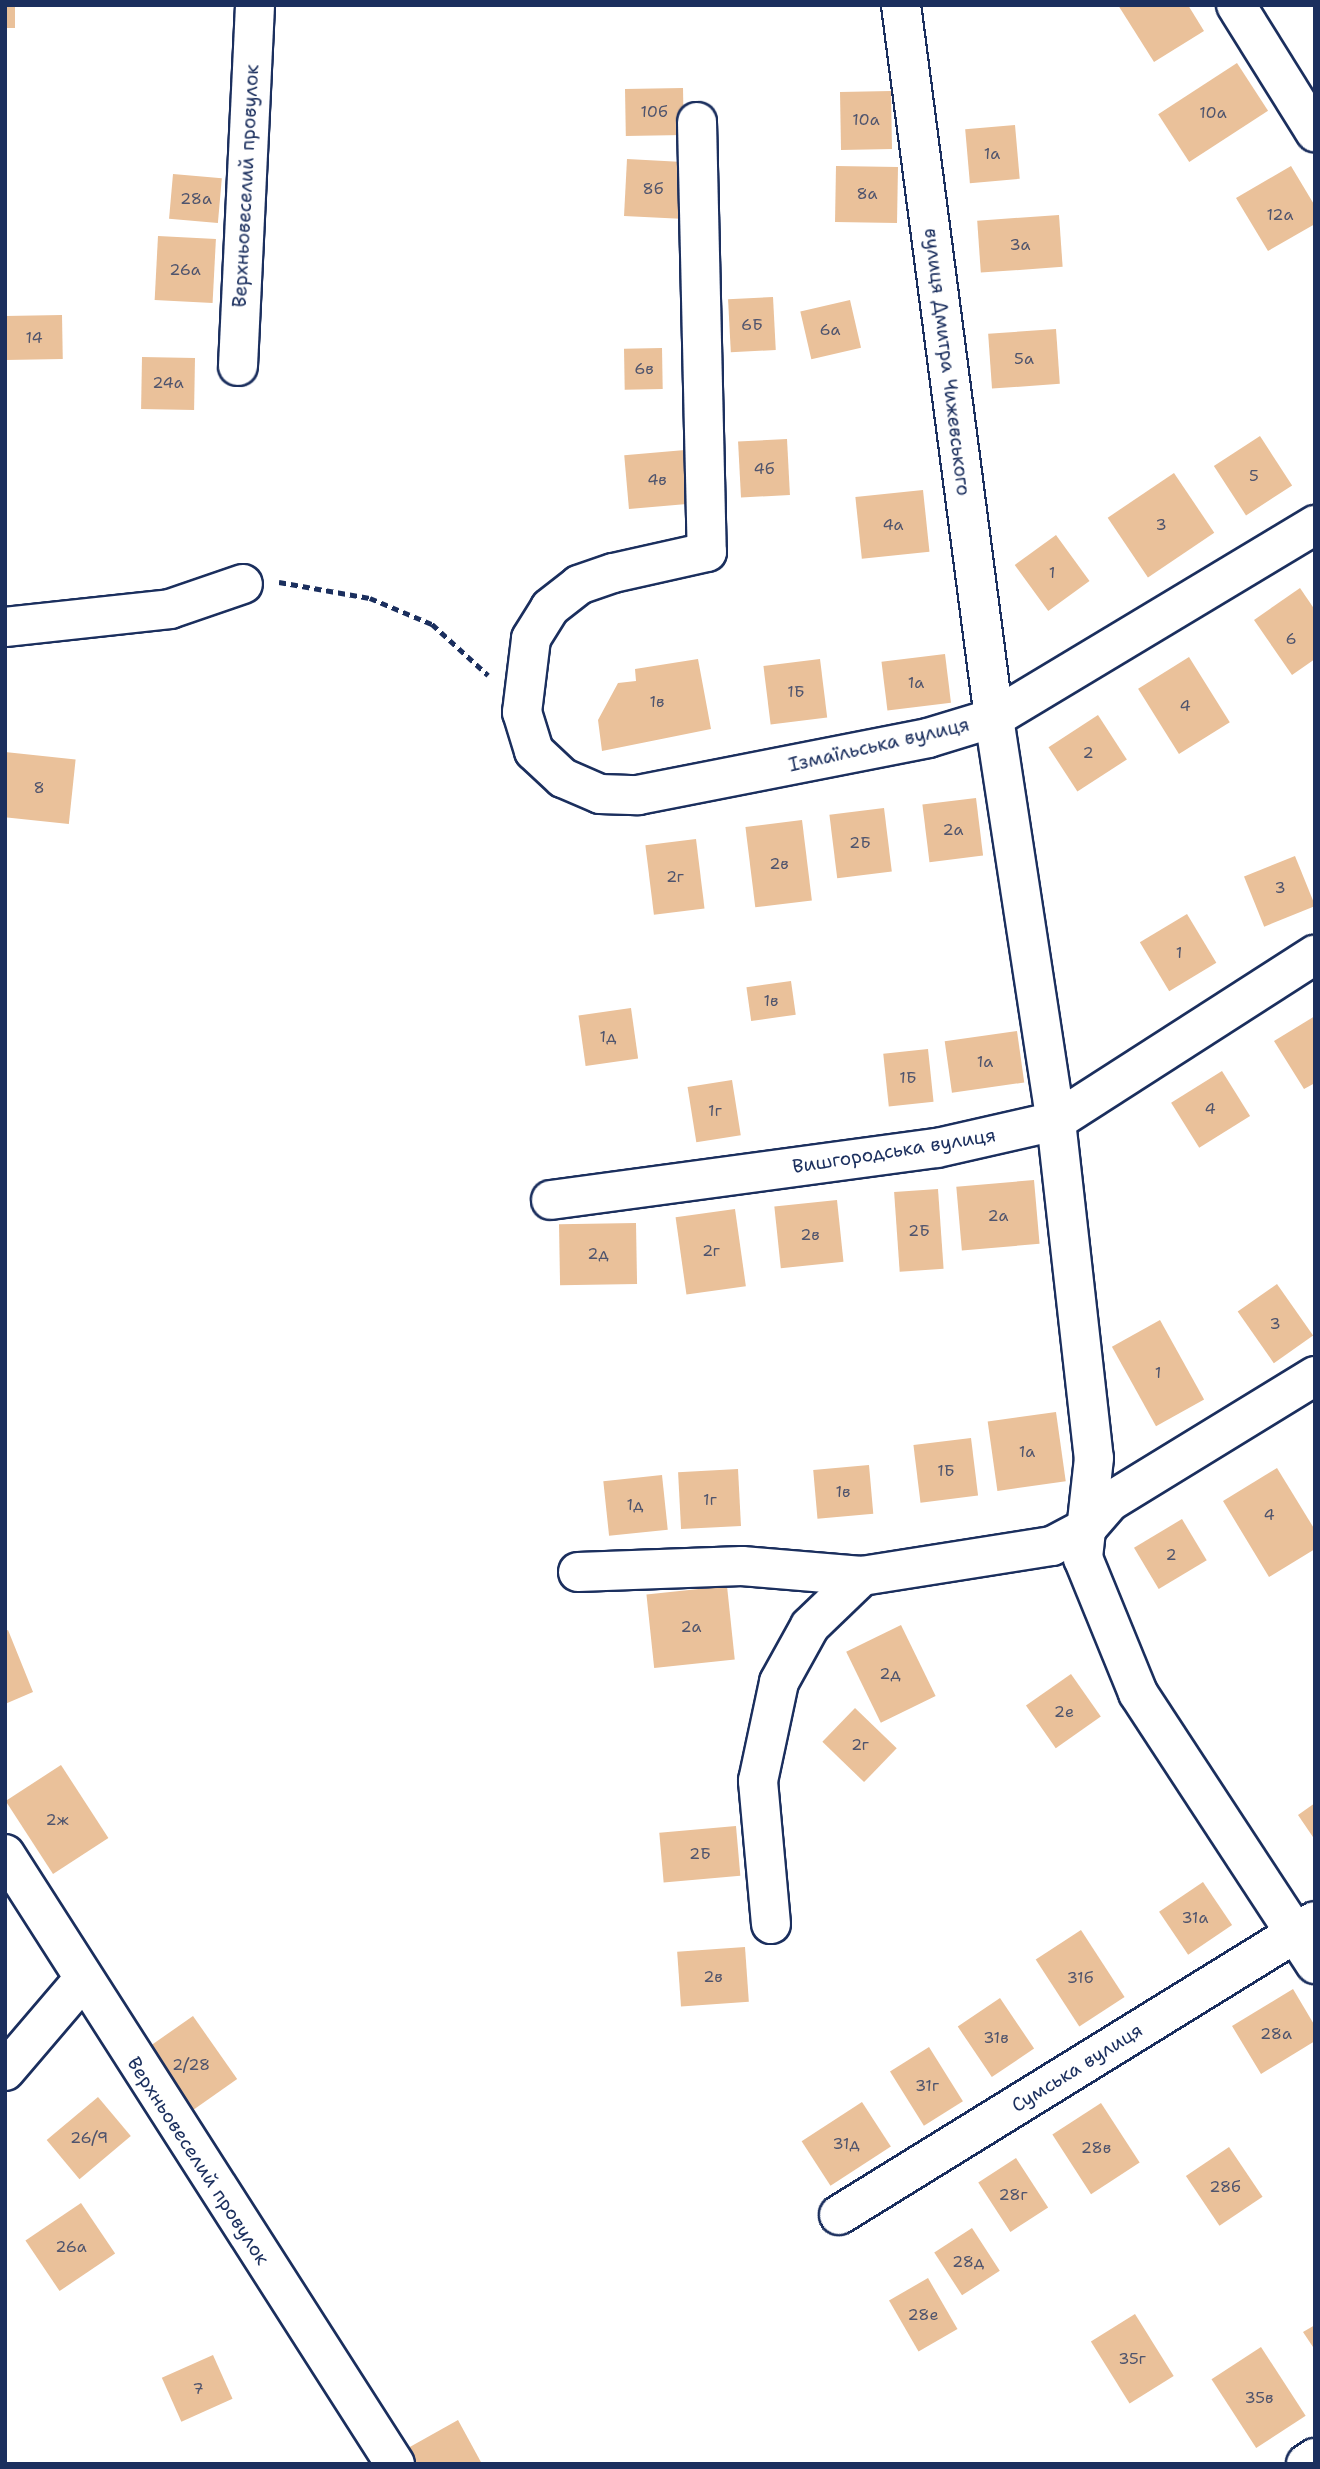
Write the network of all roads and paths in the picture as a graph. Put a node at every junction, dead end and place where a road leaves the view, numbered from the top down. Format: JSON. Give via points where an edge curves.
{"nodes":[{"id":1,"x":255,"y":5,"type":"edge"},
{"id":2,"x":901,"y":5,"type":"edge"},
{"id":3,"x":1236,"y":5,"type":"edge"},
{"id":4,"x":1309,"y":112,"type":"edge"},
{"id":5,"x":697,"y":122,"type":"dead end"},
{"id":6,"x":238,"y":366,"type":"dead end"},
{"id":7,"x":1315,"y":525,"type":"edge"},
{"id":8,"x":243,"y":584,"type":"joint"},
{"id":9,"x":5,"y":626,"type":"edge"},
{"id":10,"x":522,"y":712,"type":"junction"},
{"id":11,"x":994,"y":718,"type":"junction"},
{"id":12,"x":1315,"y":955,"type":"edge"},
{"id":13,"x":1056,"y":1121,"type":"junction"},
{"id":14,"x":551,"y":1200,"type":"dead end"},
{"id":15,"x":1315,"y":1376,"type":"edge"},
{"id":16,"x":1088,"y":1527,"type":"junction"},
{"id":17,"x":578,"y":1572,"type":"dead end"},
{"id":18,"x":862,"y":1576,"type":"junction"},
{"id":19,"x":5,"y":1854,"type":"edge"},
{"id":20,"x":771,"y":1924,"type":"dead end"},
{"id":21,"x":1308,"y":1940,"type":"edge"},
{"id":22,"x":81,"y":1982,"type":"junction"},
{"id":23,"x":5,"y":2071,"type":"edge"},
{"id":24,"x":839,"y":2215,"type":"dead end"},
{"id":25,"x":1315,"y":2458,"type":"edge"},
{"id":26,"x":395,"y":2464,"type":"edge"},
{"id":27,"x":1306,"y":2464,"type":"edge"}],
"edges":[{"from":1,"to":6,"type":"street","name":"Верхньовеселий провулок"},
{"from":2,"to":11,"type":"street","name":"вулиця Дмитра Чижевського"},
{"from":3,"to":4,"type":"street"},
{"from":5,"to":10,"type":"street","via":[[707,552],[602,577],[551,608],[531,639]]},
{"from":7,"to":11,"type":"street","name":"Ізмаїльська вулиця"},
{"from":8,"to":9,"type":"street","via":[[170,609]]},
{"from":8,"to":10,"type":"path","via":[[295,581],[370,598],[432,624]]},
{"from":10,"to":11,"type":"street","name":"Ізмаїльська вулиця","via":[[534,751],[563,778],[600,794],[638,795],[928,738]]},
{"from":11,"to":13,"type":"street","name":"вулиця Дмитра Чижевського"},
{"from":12,"to":13,"type":"street","name":"Вишгородська вулиця"},
{"from":13,"to":14,"type":"street","name":"Вишгородська вулиця","via":[[937,1148]]},
{"from":13,"to":16,"type":"street","name":"вулиця Дмитра Чижевського","via":[[1094,1458]]},
{"from":15,"to":16,"type":"street","via":[[1111,1501]]},
{"from":16,"to":18,"type":"street","via":[[1052,1546]]},
{"from":16,"to":21,"type":"street","name":"вулиця Дмитра Чижевського","via":[[1083,1558],[1092,1588],[1138,1693]]},
{"from":17,"to":18,"type":"street","via":[[742,1566]]},
{"from":18,"to":20,"type":"street","via":[[810,1626],[779,1682],[758,1781]]},
{"from":19,"to":22,"type":"street","name":"Верхньовеселий провулок"},
{"from":21,"to":24,"type":"street","name":"Сумська вулиця"},
{"from":22,"to":23,"type":"street"},
{"from":22,"to":26,"type":"street","name":"Верхньовеселий провулок"},
{"from":25,"to":27,"type":"street"}]}
